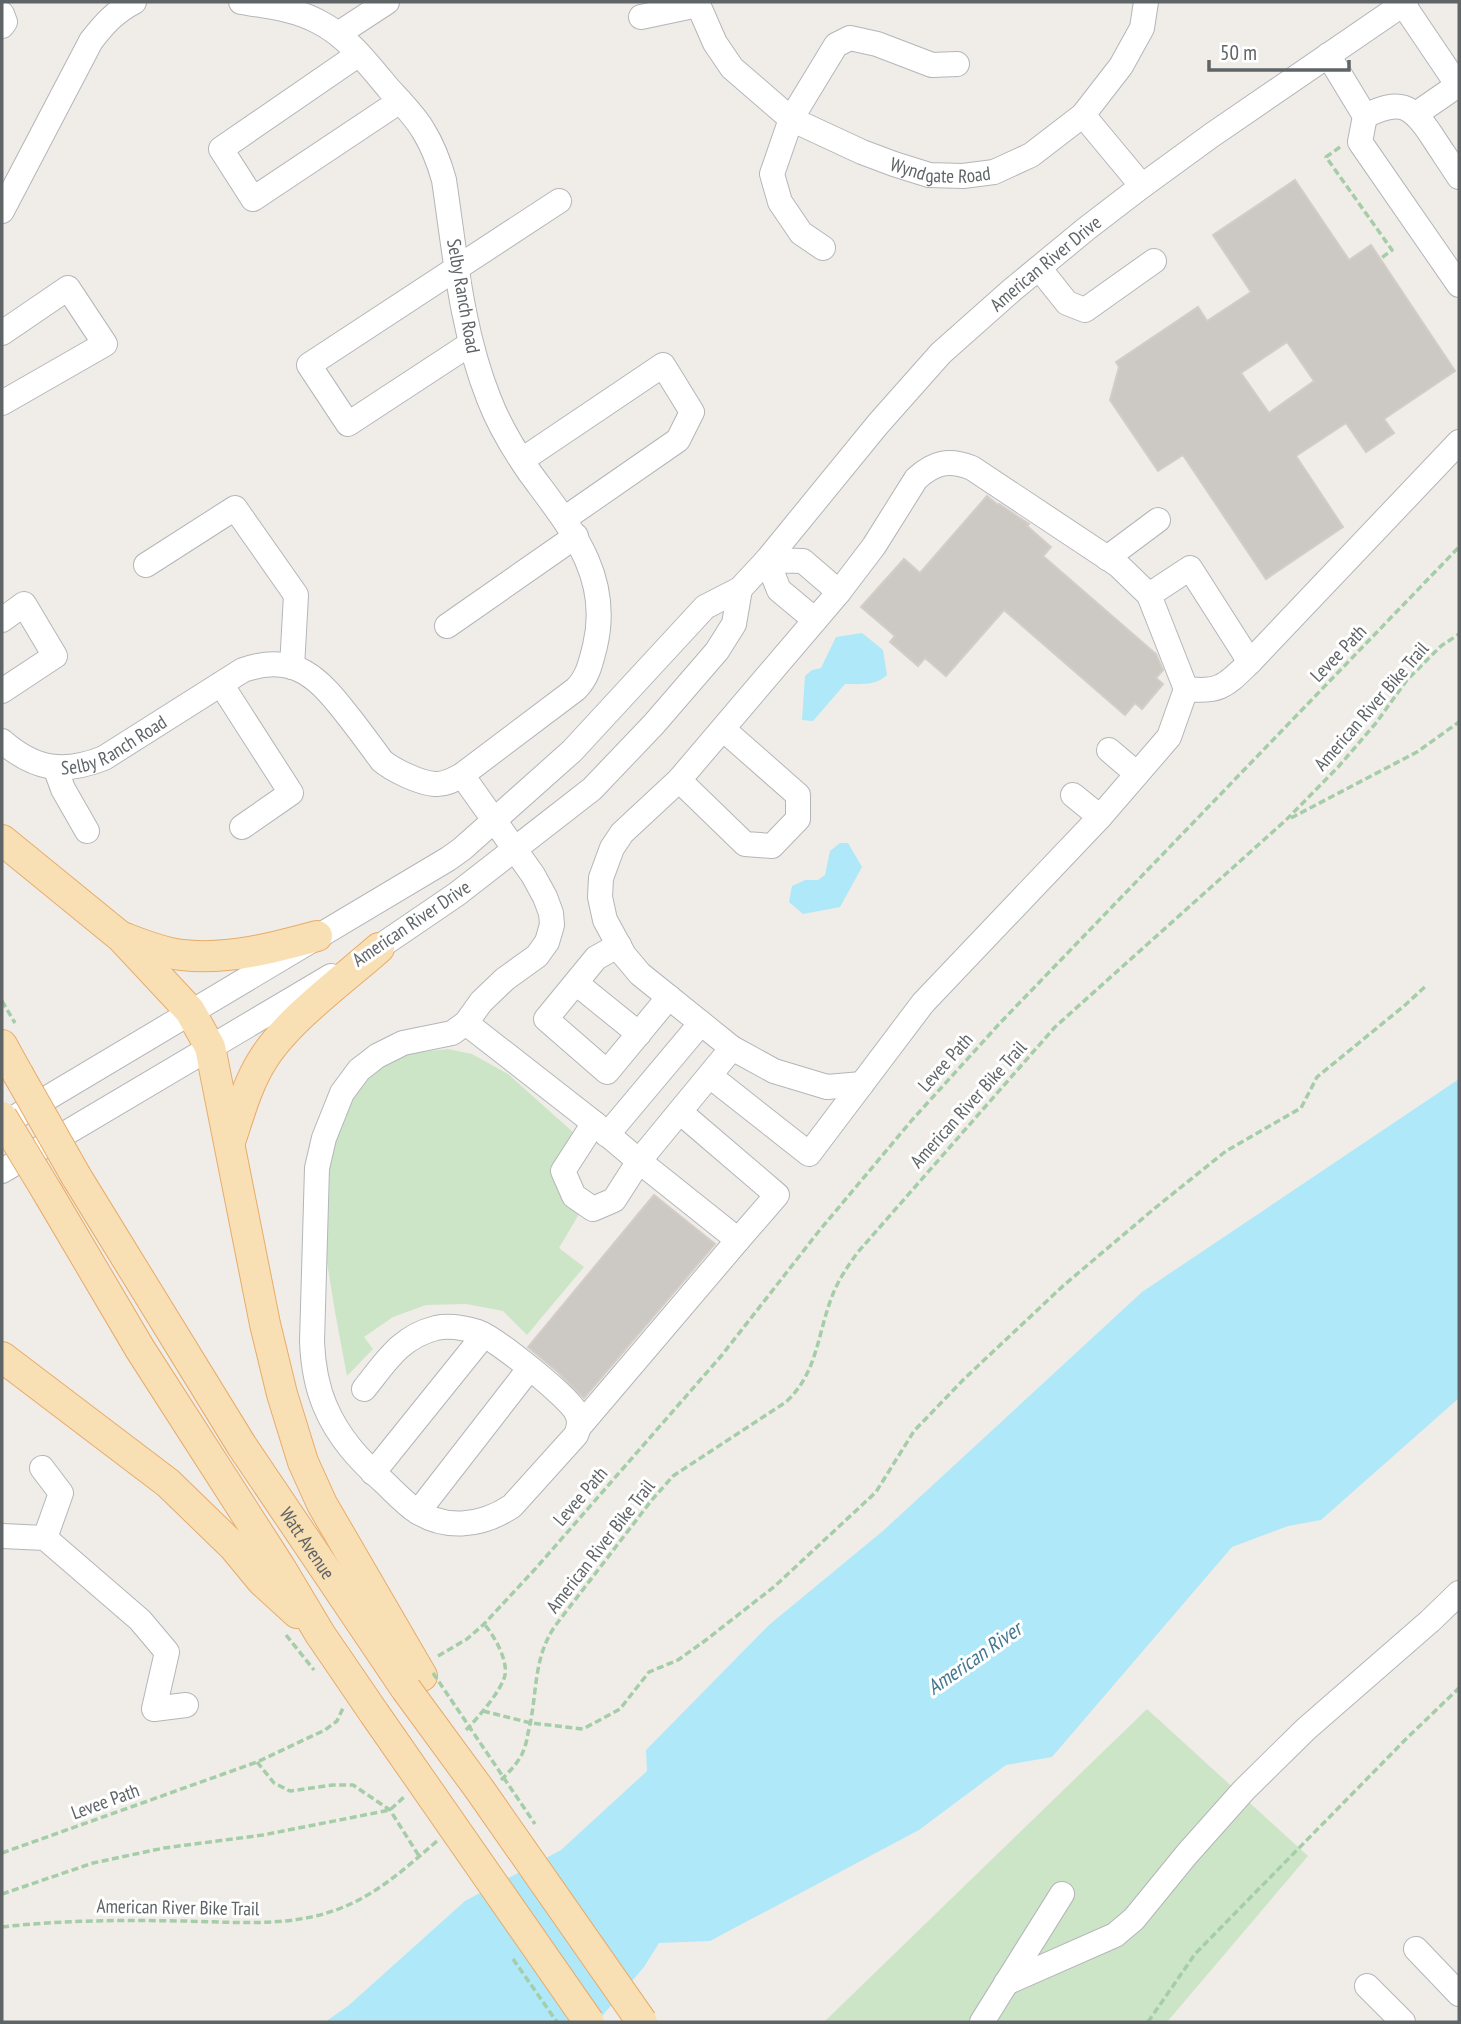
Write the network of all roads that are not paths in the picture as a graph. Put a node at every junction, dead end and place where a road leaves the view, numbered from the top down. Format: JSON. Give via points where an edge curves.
{"nodes":[{"id":1,"x":134,"y":2,"type":"edge"},
{"id":2,"x":241,"y":2,"type":"edge"},
{"id":3,"x":387,"y":2,"type":"edge"},
{"id":4,"x":1146,"y":2,"type":"edge"},
{"id":5,"x":697,"y":3,"type":"edge"},
{"id":6,"x":1405,"y":3,"type":"edge"},
{"id":7,"x":2,"y":14,"type":"edge"},
{"id":8,"x":641,"y":17,"type":"dead end"},
{"id":9,"x":2,"y":26,"type":"edge"},
{"id":10,"x":338,"y":34,"type":"junction"},
{"id":11,"x":359,"y":54,"type":"junction"},
{"id":12,"x":1328,"y":55,"type":"junction"},
{"id":13,"x":957,"y":64,"type":"dead end"},
{"id":14,"x":1458,"y":86,"type":"edge"},
{"id":15,"x":400,"y":101,"type":"junction"},
{"id":16,"x":1416,"y":114,"type":"junction"},
{"id":17,"x":1083,"y":115,"type":"junction"},
{"id":18,"x":1365,"y":116,"type":"junction"},
{"id":19,"x":791,"y":120,"type":"junction"},
{"id":20,"x":1459,"y":177,"type":"edge"},
{"id":21,"x":1142,"y":186,"type":"junction"},
{"id":22,"x":559,"y":201,"type":"dead end"},
{"id":23,"x":2,"y":211,"type":"edge"},
{"id":24,"x":822,"y":248,"type":"dead end"},
{"id":25,"x":1154,"y":261,"type":"dead end"},
{"id":26,"x":1039,"y":268,"type":"junction"},
{"id":27,"x":457,"y":269,"type":"junction"},
{"id":28,"x":1459,"y":285,"type":"edge"},
{"id":29,"x":2,"y":333,"type":"edge"},
{"id":30,"x":470,"y":344,"type":"junction"},
{"id":31,"x":2,"y":386,"type":"edge"},
{"id":32,"x":2,"y":394,"type":"edge"},
{"id":33,"x":2,"y":403,"type":"edge"},
{"id":34,"x":1459,"y":442,"type":"edge"},
{"id":35,"x":522,"y":460,"type":"junction"},
{"id":36,"x":1158,"y":520,"type":"dead end"},
{"id":37,"x":570,"y":527,"type":"junction"},
{"id":38,"x":1107,"y":558,"type":"junction"},
{"id":39,"x":767,"y":560,"type":"junction"},
{"id":40,"x":146,"y":565,"type":"dead end"},
{"id":41,"x":740,"y":589,"type":"junction"},
{"id":42,"x":839,"y":592,"type":"junction"},
{"id":43,"x":1149,"y":596,"type":"junction"},
{"id":44,"x":2,"y":620,"type":"edge"},
{"id":45,"x":815,"y":620,"type":"junction"},
{"id":46,"x":447,"y":626,"type":"dead end"},
{"id":47,"x":1251,"y":662,"type":"junction"},
{"id":48,"x":292,"y":667,"type":"junction"},
{"id":49,"x":221,"y":684,"type":"junction"},
{"id":50,"x":1186,"y":689,"type":"junction"},
{"id":51,"x":2,"y":691,"type":"edge"},
{"id":52,"x":723,"y":729,"type":"junction"},
{"id":53,"x":2,"y":741,"type":"edge"},
{"id":54,"x":1109,"y":750,"type":"dead end"},
{"id":55,"x":55,"y":767,"type":"junction"},
{"id":56,"x":1137,"y":774,"type":"junction"},
{"id":57,"x":462,"y":775,"type":"junction"},
{"id":58,"x":679,"y":780,"type":"junction"},
{"id":59,"x":1073,"y":795,"type":"dead end"},
{"id":60,"x":1100,"y":817,"type":"junction"},
{"id":61,"x":496,"y":821,"type":"junction"},
{"id":62,"x":242,"y":827,"type":"dead end"},
{"id":63,"x":87,"y":831,"type":"dead end"},
{"id":64,"x":2,"y":840,"type":"edge"},
{"id":65,"x":515,"y":849,"type":"junction"},
{"id":66,"x":317,"y":936,"type":"junction"},
{"id":67,"x":121,"y":937,"type":"junction"},
{"id":68,"x":619,"y":945,"type":"junction"},
{"id":69,"x":379,"y":948,"type":"junction"},
{"id":70,"x":576,"y":983,"type":"junction"},
{"id":71,"x":669,"y":997,"type":"junction"},
{"id":72,"x":190,"y":1012,"type":"junction"},
{"id":73,"x":466,"y":1023,"type":"junction"},
{"id":74,"x":701,"y":1023,"type":"junction"},
{"id":75,"x":639,"y":1034,"type":"junction"},
{"id":76,"x":2,"y":1045,"type":"edge"},
{"id":77,"x":210,"y":1047,"type":"junction"},
{"id":78,"x":732,"y":1048,"type":"junction"},
{"id":79,"x":710,"y":1076,"type":"junction"},
{"id":80,"x":862,"y":1084,"type":"junction"},
{"id":81,"x":680,"y":1112,"type":"junction"},
{"id":82,"x":2,"y":1117,"type":"edge"},
{"id":83,"x":2,"y":1125,"type":"edge"},
{"id":84,"x":601,"y":1129,"type":"junction"},
{"id":85,"x":229,"y":1142,"type":"junction"},
{"id":86,"x":639,"y":1161,"type":"junction"},
{"id":87,"x":2,"y":1171,"type":"edge"},
{"id":88,"x":738,"y":1240,"type":"junction"},
{"id":89,"x":484,"y":1335,"type":"junction"},
{"id":90,"x":2,"y":1357,"type":"edge"},
{"id":91,"x":529,"y":1369,"type":"junction"},
{"id":92,"x":364,"y":1389,"type":"dead end"},
{"id":93,"x":579,"y":1427,"type":"junction"},
{"id":94,"x":42,"y":1468,"type":"dead end"},
{"id":95,"x":373,"y":1473,"type":"junction"},
{"id":96,"x":418,"y":1512,"type":"junction"},
{"id":97,"x":2,"y":1536,"type":"edge"},
{"id":98,"x":45,"y":1538,"type":"junction"},
{"id":99,"x":1459,"y":1593,"type":"edge"},
{"id":100,"x":320,"y":1634,"type":"junction"},
{"id":101,"x":420,"y":1674,"type":"junction"},
{"id":102,"x":160,"y":1680,"type":"dead end"},
{"id":103,"x":1062,"y":1894,"type":"dead end"},
{"id":104,"x":1416,"y":1949,"type":"dead end"},
{"id":105,"x":1006,"y":1983,"type":"junction"},
{"id":106,"x":1367,"y":1986,"type":"dead end"},
{"id":107,"x":1459,"y":1994,"type":"edge"},
{"id":108,"x":589,"y":2022,"type":"edge"},
{"id":109,"x":642,"y":2022,"type":"edge"},
{"id":110,"x":982,"y":2022,"type":"edge"},
{"id":111,"x":1403,"y":2022,"type":"edge"}],
"edges":[{"from":1,"to":23,"type":"street","via":[[104,23],[91,41]]},
{"from":2,"to":10,"type":"street","name":"Selby Ranch Road","via":[[286,9]]},
{"from":3,"to":10,"type":"street"},
{"from":4,"to":17,"type":"street","name":"Wyndgate Road","via":[[1142,28],[1121,66]]},
{"from":5,"to":8,"type":"street","name":"Wyndgate Road"},
{"from":5,"to":19,"type":"street","name":"Wyndgate Road","via":[[715,44],[732,68]]},
{"from":6,"to":12,"type":"street","name":"American River Drive"},
{"from":6,"to":14,"type":"street"},
{"from":7,"to":9,"type":"street"},
{"from":10,"to":11,"type":"street","name":"Selby Ranch Road"},
{"from":11,"to":15,"type":"street","name":"Selby Ranch Road"},
{"from":11,"to":15,"type":"street","via":[[221,149],[253,200]]},
{"from":12,"to":18,"type":"street"},
{"from":12,"to":21,"type":"street","name":"American River Drive"},
{"from":13,"to":19,"type":"street","via":[[932,65],[850,38],[836,45]]},
{"from":14,"to":16,"type":"street"},
{"from":15,"to":27,"type":"street","name":"Selby Ranch Road","via":[[423,129],[439,160]]},
{"from":16,"to":18,"type":"street","via":[[1399,106]]},
{"from":16,"to":20,"type":"street"},
{"from":17,"to":19,"type":"street","name":"Wyndgate Road","via":[[1031,155],[994,173],[963,176],[929,174],[894,164]]},
{"from":17,"to":21,"type":"street"},
{"from":18,"to":28,"type":"street","via":[[1360,142]]},
{"from":19,"to":24,"type":"street","via":[[772,174],[780,202],[801,233]]},
{"from":21,"to":26,"type":"street","name":"American River Drive"},
{"from":22,"to":27,"type":"street"},
{"from":25,"to":26,"type":"street","via":[[1085,310],[1067,303]]},
{"from":26,"to":39,"type":"street","name":"American River Drive","via":[[941,353]]},
{"from":27,"to":30,"type":"street","name":"Selby Ranch Road"},
{"from":27,"to":30,"type":"street","via":[[309,365],[348,424]]},
{"from":29,"to":33,"type":"street","via":[[68,288],[105,344]]},
{"from":30,"to":35,"type":"street","name":"Selby Ranch Road","via":[[489,399]]},
{"from":31,"to":32,"type":"street"},
{"from":34,"to":47,"type":"street"},
{"from":35,"to":37,"type":"street","name":"Selby Ranch Road"},
{"from":35,"to":37,"type":"street","via":[[663,365],[692,412],[678,440]]},
{"from":36,"to":38,"type":"street"},
{"from":37,"to":46,"type":"street"},
{"from":37,"to":57,"type":"street","name":"Selby Ranch Road","via":[[593,576],[597,598],[596,639],[586,677]]},
{"from":38,"to":42,"type":"street","via":[[972,468],[948,462],[925,470],[916,479]]},
{"from":38,"to":43,"type":"street"},
{"from":39,"to":41,"type":"street","name":"American River Drive"},
{"from":39,"to":42,"type":"street","via":[[803,561]]},
{"from":39,"to":45,"type":"street","via":[[779,590]]},
{"from":40,"to":48,"type":"street","via":[[235,508],[296,595]]},
{"from":41,"to":61,"type":"street","name":"American River Drive","via":[[705,607],[572,751]]},
{"from":41,"to":65,"type":"street","name":"American River Drive","via":[[734,624],[717,651],[654,724],[592,789]]},
{"from":42,"to":45,"type":"street"},
{"from":43,"to":47,"type":"street","via":[[1190,568]]},
{"from":43,"to":50,"type":"street"},
{"from":44,"to":51,"type":"street","via":[[24,604],[55,656]]},
{"from":45,"to":52,"type":"street"},
{"from":47,"to":50,"type":"street","via":[[1227,684],[1208,691]]},
{"from":48,"to":49,"type":"street","name":"Selby Ranch Road","via":[[254,667]]},
{"from":48,"to":57,"type":"street","name":"Selby Ranch Road","via":[[317,679],[331,693],[391,769],[437,784]]},
{"from":49,"to":55,"type":"street","name":"Selby Ranch Road","via":[[104,758]]},
{"from":49,"to":62,"type":"street","via":[[291,793]]},
{"from":50,"to":56,"type":"street","via":[[1169,737]]},
{"from":52,"to":58,"type":"street"},
{"from":52,"to":58,"type":"street","via":[[799,795],[798,819],[772,846],[746,844]]},
{"from":53,"to":55,"type":"street","name":"Selby Ranch Road","via":[[24,758]]},
{"from":54,"to":56,"type":"street"},
{"from":55,"to":63,"type":"street"},
{"from":56,"to":60,"type":"street"},
{"from":57,"to":61,"type":"street"},
{"from":58,"to":68,"type":"street","via":[[611,848],[600,897],[605,920]]},
{"from":59,"to":60,"type":"street"},
{"from":60,"to":80,"type":"street","via":[[923,1003]]},
{"from":61,"to":65,"type":"street"},
{"from":61,"to":66,"type":"street","name":"American River Drive","via":[[448,859]]},
{"from":64,"to":67,"type":"main road"},
{"from":65,"to":69,"type":"street","name":"American River Drive"},
{"from":65,"to":73,"type":"street","via":[[545,897],[552,925],[537,956],[505,979]]},
{"from":66,"to":67,"type":"main road","via":[[256,952],[217,956],[181,956]]},
{"from":66,"to":72,"type":"street","name":"American River Drive"},
{"from":67,"to":72,"type":"main road"},
{"from":68,"to":70,"type":"street","via":[[596,958]]},
{"from":68,"to":71,"type":"street","via":[[640,974]]},
{"from":69,"to":77,"type":"street","name":"American River Drive"},
{"from":69,"to":85,"type":"main road","via":[[293,1023],[263,1059]]},
{"from":70,"to":75,"type":"street"},
{"from":70,"to":75,"type":"street","via":[[546,1019],[607,1072]]},
{"from":71,"to":74,"type":"street"},
{"from":71,"to":75,"type":"street"},
{"from":72,"to":77,"type":"main road"},
{"from":72,"to":83,"type":"street","name":"American River Drive"},
{"from":73,"to":84,"type":"street"},
{"from":73,"to":95,"type":"street","via":[[452,1033],[403,1044],[359,1070],[342,1093],[317,1167],[313,1364],[324,1405],[340,1435]]},
{"from":74,"to":78,"type":"street"},
{"from":74,"to":84,"type":"street"},
{"from":76,"to":101,"type":"main road","name":"Watt Avenue","bridge":true,"via":[[76,1176],[242,1446]]},
{"from":77,"to":85,"type":"main road"},
{"from":77,"to":87,"type":"street","name":"American River Drive"},
{"from":78,"to":79,"type":"street"},
{"from":78,"to":80,"type":"street","via":[[774,1071],[827,1087]]},
{"from":79,"to":80,"type":"street","via":[[809,1154]]},
{"from":79,"to":81,"type":"street"},
{"from":81,"to":86,"type":"street"},
{"from":81,"to":88,"type":"street","via":[[777,1195]]},
{"from":82,"to":100,"type":"main road","name":"Watt Avenue","bridge":true,"via":[[140,1349]]},
{"from":84,"to":86,"type":"street"},
{"from":84,"to":86,"type":"street","via":[[563,1171],[574,1196],[593,1209],[614,1200]]},
{"from":85,"to":101,"type":"main road","via":[[265,1324],[303,1462],[322,1504]]},
{"from":86,"to":88,"type":"street"},
{"from":88,"to":93,"type":"street"},
{"from":89,"to":91,"type":"street"},
{"from":89,"to":92,"type":"street","via":[[460,1327],[419,1334],[401,1344]]},
{"from":89,"to":95,"type":"street"},
{"from":90,"to":100,"type":"main road","via":[[168,1483]]},
{"from":91,"to":93,"type":"street","via":[[572,1405]]},
{"from":91,"to":96,"type":"street"},
{"from":93,"to":96,"type":"street","via":[[512,1506],[500,1514],[466,1525],[444,1523]]},
{"from":94,"to":98,"type":"street","via":[[61,1493]]},
{"from":95,"to":96,"type":"street"},
{"from":97,"to":98,"type":"street"},
{"from":98,"to":102,"type":"street","via":[[140,1620],[167,1652]]},
{"from":99,"to":105,"type":"street","via":[[1244,1790],[1134,1919],[1115,1935]]},
{"from":100,"to":108,"type":"main road","name":"Watt Avenue","bridge":true},
{"from":101,"to":109,"type":"main road","name":"Watt Avenue","bridge":true,"via":[[487,1789]]},
{"from":103,"to":105,"type":"street"},
{"from":104,"to":107,"type":"street"},
{"from":105,"to":110,"type":"street"},
{"from":106,"to":111,"type":"street"}]}
